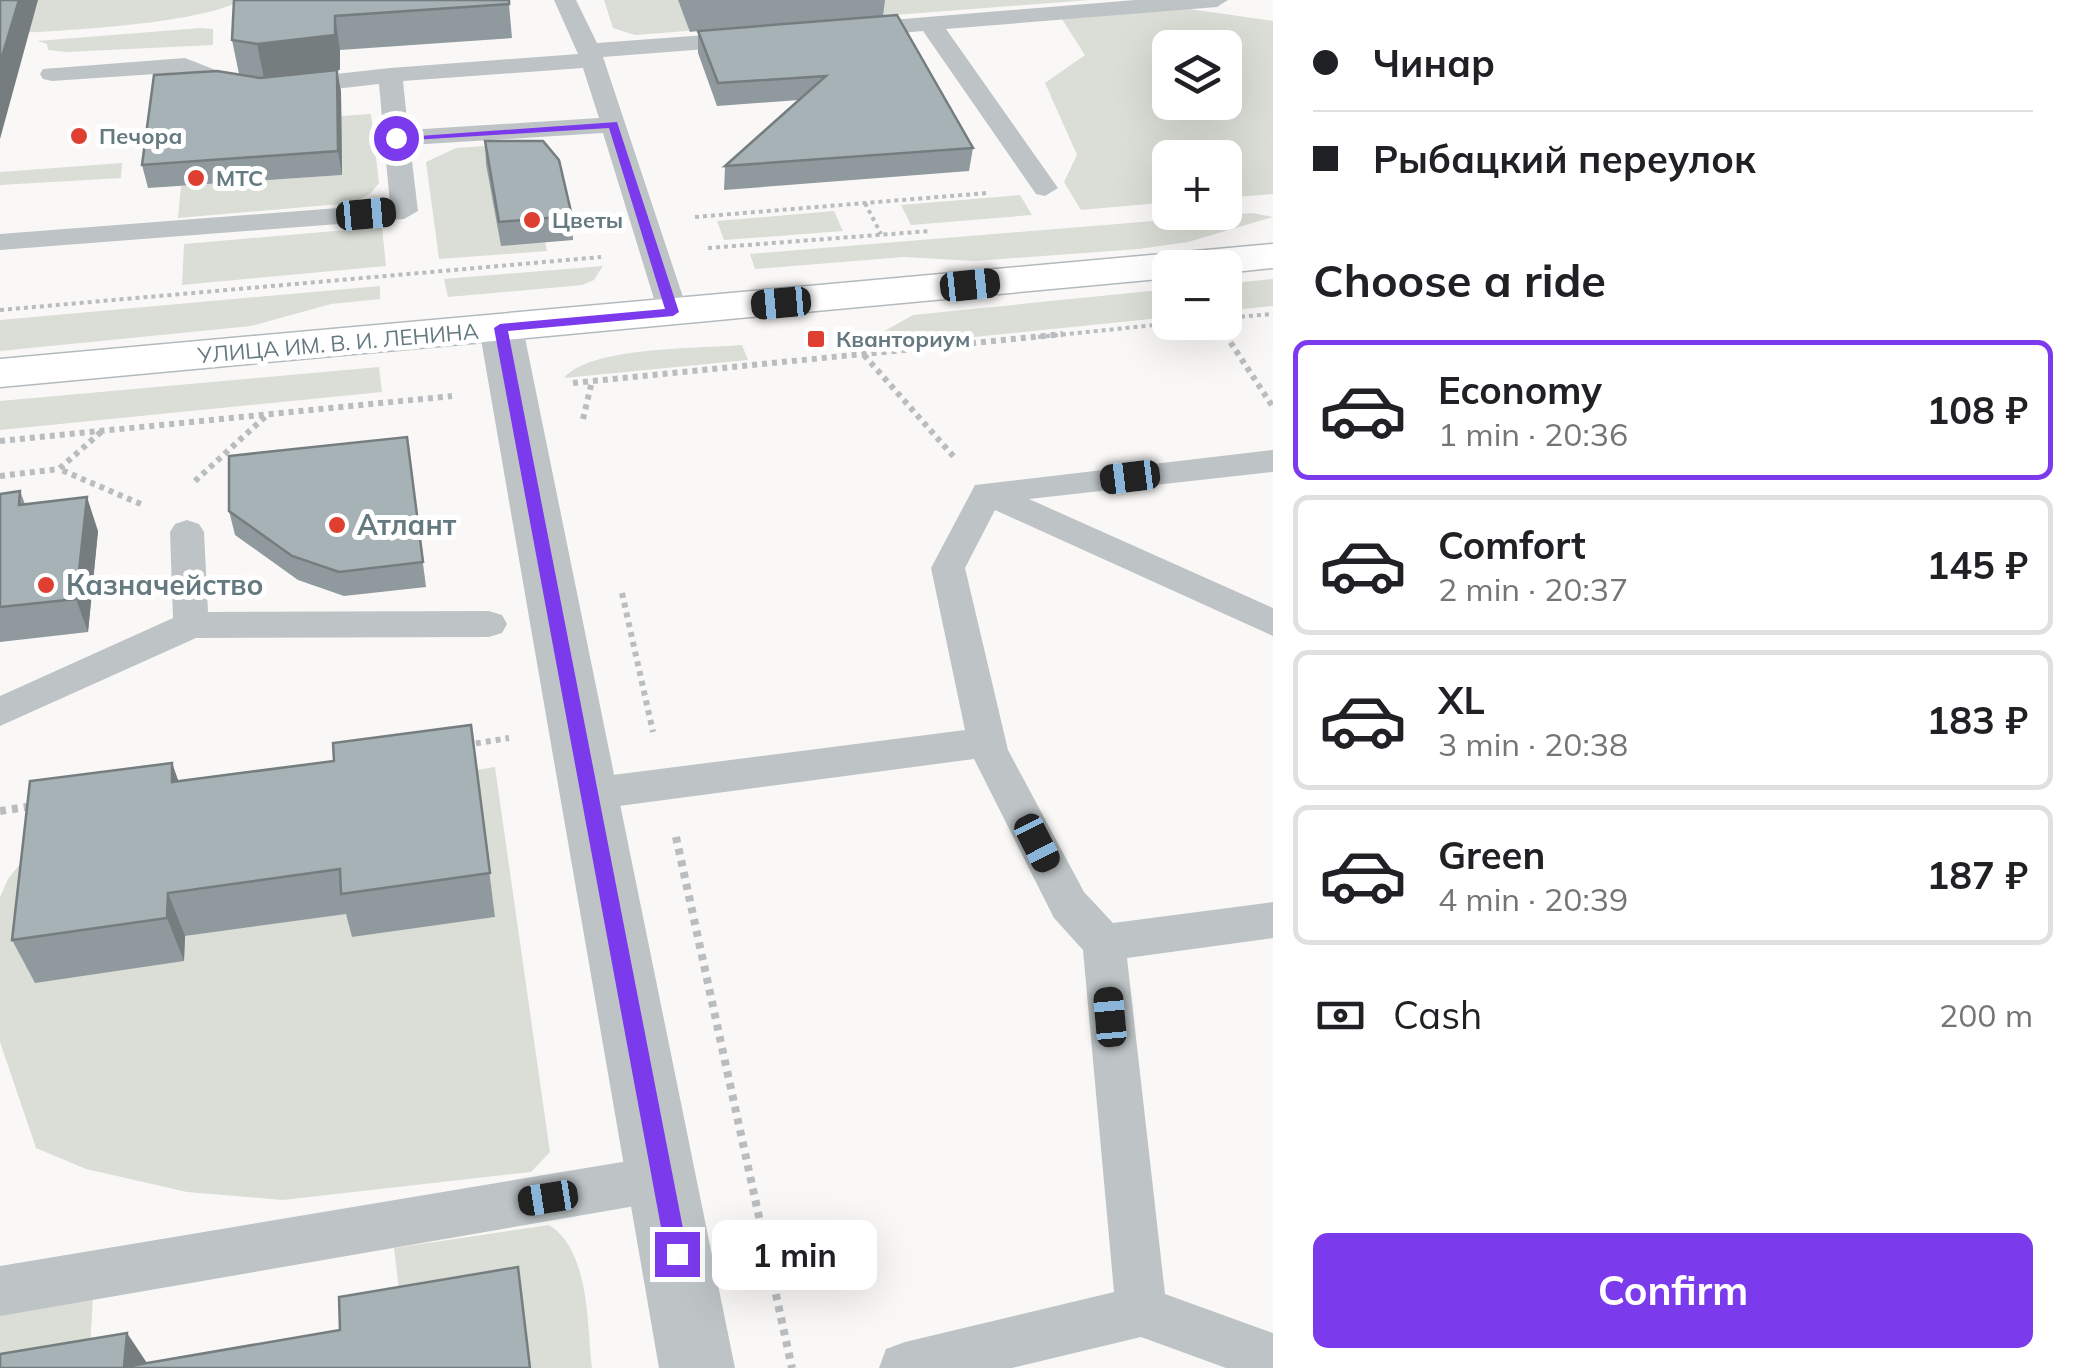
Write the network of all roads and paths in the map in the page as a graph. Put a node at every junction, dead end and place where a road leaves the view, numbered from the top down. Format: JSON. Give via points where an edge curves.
{"nodes":[{"id":1,"x":566,"y":0,"type":"edge"},
{"id":2,"x":1217,"y":0,"type":"edge"},
{"id":3,"x":930,"y":24,"type":"junction"},
{"id":4,"x":835,"y":31,"type":"edge"},
{"id":5,"x":778,"y":36,"type":"edge"},
{"id":6,"x":590,"y":55,"type":"junction"},
{"id":7,"x":52,"y":74,"type":"dead end"},
{"id":8,"x":390,"y":75,"type":"junction"},
{"id":9,"x":613,"y":124,"type":"junction"},
{"id":10,"x":396,"y":138,"type":"junction"},
{"id":11,"x":1045,"y":188,"type":"joint"},
{"id":12,"x":865,"y":203,"type":"junction"},
{"id":13,"x":644,"y":221,"type":"junction"},
{"id":14,"x":936,"y":230,"type":"dead end"},
{"id":15,"x":881,"y":234,"type":"junction"},
{"id":16,"x":0,"y":242,"type":"edge"},
{"id":17,"x":654,"y":252,"type":"junction"},
{"id":18,"x":1273,"y":256,"type":"edge"},
{"id":19,"x":0,"y":310,"type":"edge"},
{"id":20,"x":673,"y":312,"type":"junction"},
{"id":21,"x":1273,"y":314,"type":"edge"},
{"id":22,"x":1242,"y":317,"type":"edge"},
{"id":23,"x":1152,"y":325,"type":"edge"},
{"id":24,"x":500,"y":328,"type":"junction"},
{"id":25,"x":1228,"y":340,"type":"edge"},
{"id":26,"x":863,"y":354,"type":"junction"},
{"id":27,"x":0,"y":372,"type":"edge"},
{"id":28,"x":592,"y":381,"type":"junction"},
{"id":29,"x":561,"y":384,"type":"dead end"},
{"id":30,"x":457,"y":396,"type":"dead end"},
{"id":31,"x":1273,"y":407,"type":"edge"},
{"id":32,"x":267,"y":415,"type":"junction"},
{"id":33,"x":102,"y":431,"type":"junction"},
{"id":34,"x":587,"y":438,"type":"dead end"},
{"id":35,"x":0,"y":441,"type":"edge"},
{"id":36,"x":1273,"y":460,"type":"edge"},
{"id":37,"x":59,"y":469,"type":"junction"},
{"id":38,"x":0,"y":476,"type":"edge"},
{"id":39,"x":988,"y":494,"type":"junction"},
{"id":40,"x":186,"y":528,"type":"junction"},
{"id":41,"x":620,"y":586,"type":"dead end"},
{"id":42,"x":1273,"y":623,"type":"edge"},
{"id":43,"x":489,"y":624,"type":"dead end"},
{"id":44,"x":190,"y":625,"type":"junction"},
{"id":45,"x":0,"y":712,"type":"edge"},
{"id":46,"x":509,"y":738,"type":"dead end"},
{"id":47,"x":987,"y":742,"type":"junction"},
{"id":48,"x":450,"y":747,"type":"edge"},
{"id":49,"x":664,"y":784,"type":"junction"},
{"id":50,"x":589,"y":794,"type":"junction"},
{"id":51,"x":39,"y":806,"type":"edge"},
{"id":52,"x":0,"y":811,"type":"edge"},
{"id":53,"x":1273,"y":920,"type":"edge"},
{"id":54,"x":1104,"y":943,"type":"junction"},
{"id":55,"x":664,"y":1178,"type":"junction"},
{"id":56,"x":0,"y":1291,"type":"edge"},
{"id":57,"x":1142,"y":1311,"type":"junction"},
{"id":58,"x":1273,"y":1359,"type":"edge"},
{"id":59,"x":697,"y":1368,"type":"edge"},
{"id":60,"x":792,"y":1368,"type":"edge"},
{"id":61,"x":904,"y":1368,"type":"edge"}],
"edges":[{"from":1,"to":6,"type":"lane"},
{"from":2,"to":3,"type":"lane"},
{"from":3,"to":4,"type":"lane"},
{"from":3,"to":11,"type":"lane"},
{"from":5,"to":6,"type":"lane"},
{"from":6,"to":8,"type":"lane"},
{"from":6,"to":9,"type":"lane"},
{"from":7,"to":8,"type":"lane","via":[[185,65],[249,89]]},
{"from":8,"to":10,"type":"lane"},
{"from":9,"to":10,"type":"lane"},
{"from":9,"to":13,"type":"lane"},
{"from":10,"to":16,"type":"lane","via":[[404,211]]},
{"from":11,"to":12,"type":"path"},
{"from":12,"to":13,"type":"path"},
{"from":12,"to":15,"type":"path"},
{"from":13,"to":17,"type":"lane"},
{"from":14,"to":15,"type":"path"},
{"from":15,"to":17,"type":"path"},
{"from":17,"to":19,"type":"path"},
{"from":17,"to":20,"type":"lane"},
{"from":18,"to":20,"type":"main road","name":"УЛИЦА ИМ. В. И. ЛЕНИНА"},
{"from":20,"to":24,"type":"main road","name":"УЛИЦА ИМ. В. И. ЛЕНИНА"},
{"from":21,"to":22,"type":"path"},
{"from":23,"to":26,"type":"path"},
{"from":24,"to":27,"type":"main road","name":"УЛИЦА ИМ. В. И. ЛЕНИНА"},
{"from":24,"to":50,"type":"street"},
{"from":25,"to":31,"type":"path"},
{"from":26,"to":28,"type":"path"},
{"from":26,"to":39,"type":"path"},
{"from":28,"to":29,"type":"path"},
{"from":28,"to":34,"type":"path","via":[[583,420]]},
{"from":30,"to":32,"type":"path"},
{"from":32,"to":33,"type":"path"},
{"from":32,"to":40,"type":"path","via":[[184,491]]},
{"from":33,"to":35,"type":"path"},
{"from":33,"to":37,"type":"path"},
{"from":36,"to":39,"type":"lane"},
{"from":37,"to":38,"type":"path"},
{"from":37,"to":40,"type":"path"},
{"from":39,"to":42,"type":"lane"},
{"from":39,"to":47,"type":"lane","via":[[948,568]]},
{"from":40,"to":44,"type":"lane"},
{"from":41,"to":49,"type":"path"},
{"from":43,"to":44,"type":"lane"},
{"from":44,"to":45,"type":"lane"},
{"from":46,"to":48,"type":"path"},
{"from":47,"to":49,"type":"lane"},
{"from":47,"to":54,"type":"lane","via":[[1070,905]]},
{"from":49,"to":50,"type":"lane"},
{"from":49,"to":60,"type":"path"},
{"from":50,"to":55,"type":"street"},
{"from":51,"to":52,"type":"path"},
{"from":53,"to":54,"type":"lane"},
{"from":54,"to":57,"type":"lane"},
{"from":55,"to":56,"type":"lane"},
{"from":55,"to":59,"type":"street"},
{"from":57,"to":58,"type":"lane"},
{"from":57,"to":61,"type":"lane"}]}
